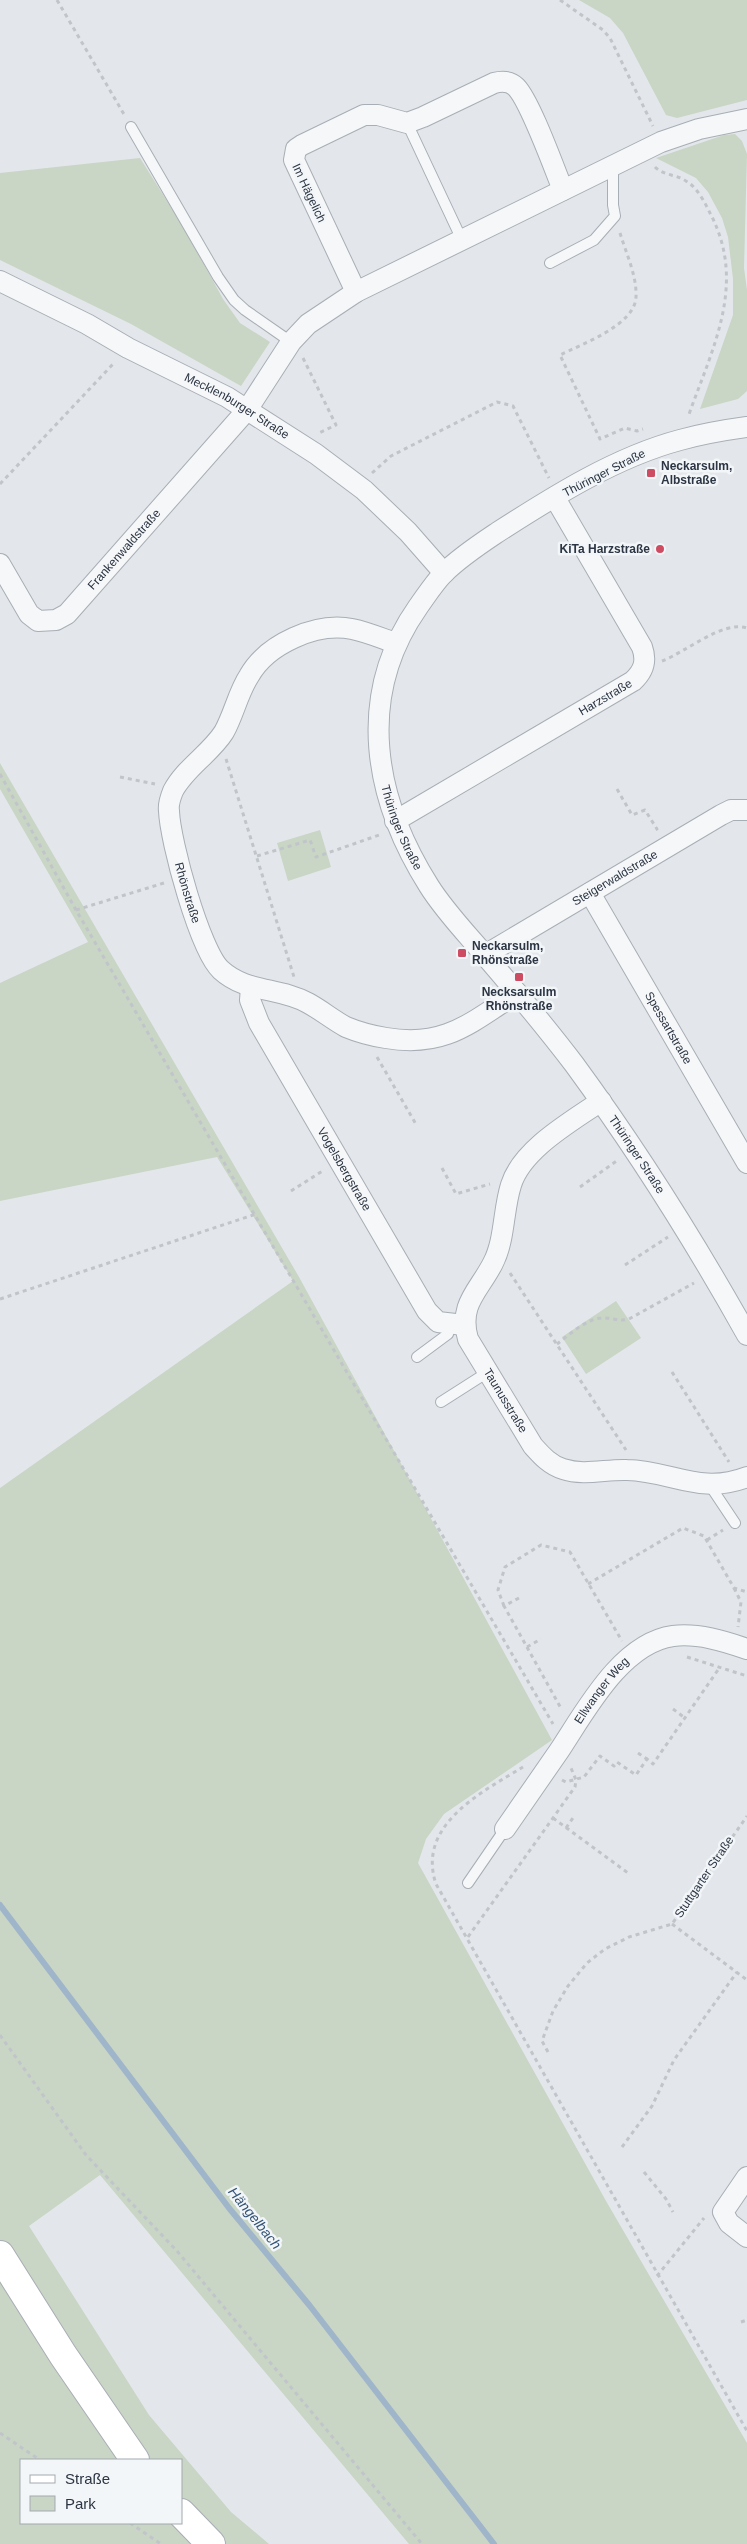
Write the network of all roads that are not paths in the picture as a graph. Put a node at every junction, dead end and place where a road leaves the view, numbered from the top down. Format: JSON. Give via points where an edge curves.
{"nodes":[{"id":1,"x":747,"y":119,"type":"edge"},
{"id":2,"x":407,"y":123,"type":"junction"},
{"id":3,"x":131,"y":127,"type":"road end"},
{"id":4,"x":614,"y":166,"type":"junction"},
{"id":5,"x":564,"y":190,"type":"junction"},
{"id":6,"x":462,"y":240,"type":"junction"},
{"id":7,"x":550,"y":263,"type":"dead end"},
{"id":8,"x":2,"y":286,"type":"edge"},
{"id":9,"x":356,"y":292,"type":"junction"},
{"id":10,"x":292,"y":341,"type":"junction"},
{"id":11,"x":247,"y":410,"type":"junction"},
{"id":12,"x":747,"y":427,"type":"edge"},
{"id":13,"x":556,"y":497,"type":"junction"},
{"id":14,"x":0,"y":564,"type":"edge"},
{"id":15,"x":444,"y":573,"type":"junction"},
{"id":16,"x":396,"y":643,"type":"junction"},
{"id":17,"x":747,"y":810,"type":"edge"},
{"id":18,"x":396,"y":824,"type":"junction"},
{"id":19,"x":590,"y":893,"type":"junction"},
{"id":20,"x":485,"y":955,"type":"junction"},
{"id":21,"x":251,"y":988,"type":"junction"},
{"id":22,"x":517,"y":993,"type":"junction"},
{"id":23,"x":602,"y":1101,"type":"junction"},
{"id":24,"x":747,"y":1163,"type":"edge"},
{"id":25,"x":457,"y":1325,"type":"junction"},
{"id":26,"x":746,"y":1330,"type":"edge"},
{"id":27,"x":417,"y":1357,"type":"dead end"},
{"id":28,"x":488,"y":1372,"type":"junction"},
{"id":29,"x":441,"y":1402,"type":"dead end"},
{"id":30,"x":744,"y":1478,"type":"edge"},
{"id":31,"x":710,"y":1484,"type":"junction"},
{"id":32,"x":735,"y":1523,"type":"dead end"},
{"id":33,"x":741,"y":1647,"type":"edge"},
{"id":34,"x":505,"y":1829,"type":"joint"},
{"id":35,"x":468,"y":1884,"type":"dead end"},
{"id":36,"x":747,"y":2177,"type":"edge"},
{"id":37,"x":747,"y":2237,"type":"edge"},
{"id":38,"x":0,"y":2256,"type":"edge"},
{"id":39,"x":135,"y":2459,"type":"edge"},
{"id":40,"x":182,"y":2514,"type":"edge"},
{"id":41,"x":211,"y":2544,"type":"edge"}],
"edges":[{"from":1,"to":4,"type":"street","via":[[699,129],[661,142]]},
{"from":2,"to":5,"type":"street","via":[[494,83],[511,83],[523,97]]},
{"from":2,"to":6,"type":"lane"},
{"from":2,"to":9,"type":"street","name":"Im Hägelich","via":[[378,115],[364,115],[302,145],[293,154]]},
{"from":3,"to":10,"type":"lane","via":[[234,300]]},
{"from":4,"to":5,"type":"street"},
{"from":4,"to":7,"type":"lane","via":[[613,206],[616,216],[594,240]]},
{"from":5,"to":6,"type":"street"},
{"from":6,"to":9,"type":"street"},
{"from":8,"to":11,"type":"street","name":"Mecklenburger Straße","via":[[87,324]]},
{"from":9,"to":10,"type":"street","via":[[308,324]]},
{"from":10,"to":11,"type":"street"},
{"from":11,"to":14,"type":"street","name":"Frankenwaldstraße","via":[[67,614],[56,620],[38,621],[29,614]]},
{"from":11,"to":15,"type":"street","name":"Mecklenburger Straße","via":[[357,485],[408,532]]},
{"from":12,"to":13,"type":"street","name":"Thüringer Straße","via":[[657,447],[621,462]]},
{"from":13,"to":15,"type":"street","name":"Thüringer Straße","via":[[472,550]]},
{"from":13,"to":18,"type":"street","name":"Harzstraße","via":[[642,647],[646,657],[640,674]]},
{"from":15,"to":16,"type":"street","name":"Thüringer Straße"},
{"from":16,"to":18,"type":"street","name":"Thüringer Straße","via":[[383,691],[379,751],[382,777]]},
{"from":16,"to":21,"type":"street","name":"Rhönstraße","via":[[351,629],[332,628],[296,637],[250,673],[231,720],[218,742],[176,788],[168,808],[170,826],[206,947],[219,968],[233,980]]},
{"from":17,"to":19,"type":"street","name":"Steigerwaldstraße","via":[[731,810],[721,815]]},
{"from":18,"to":20,"type":"street","name":"Thüringer Straße","via":[[430,888]]},
{"from":19,"to":20,"type":"street","name":"Steigerwaldstraße"},
{"from":19,"to":24,"type":"street","name":"Spessartstraße"},
{"from":20,"to":22,"type":"street","name":"Thüringer Straße"},
{"from":21,"to":22,"type":"street","name":"Rhönstraße","via":[[284,993],[301,999],[347,1027],[409,1042],[432,1040],[474,1021]]},
{"from":21,"to":25,"type":"street","name":"Vogelsbergstraße","via":[[250,1000],[259,1023],[427,1311],[438,1322]]},
{"from":22,"to":23,"type":"street","name":"Thüringer Straße"},
{"from":23,"to":25,"type":"street","via":[[539,1146],[511,1184],[493,1264],[471,1296]]},
{"from":23,"to":26,"type":"street","name":"Thüringer Straße"},
{"from":25,"to":27,"type":"lane"},
{"from":25,"to":28,"type":"street","name":"Taunusstraße"},
{"from":28,"to":29,"type":"lane"},
{"from":28,"to":31,"type":"street","name":"Taunusstraße","via":[[533,1446],[546,1460],[561,1468],[577,1473],[640,1471],[694,1484]]},
{"from":30,"to":31,"type":"street","name":"Taunusstraße"},
{"from":31,"to":32,"type":"lane"},
{"from":33,"to":34,"type":"street","name":"Ellwanger Weg","via":[[696,1636],[672,1636],[640,1648],[597,1693]]},
{"from":34,"to":35,"type":"lane"},
{"from":36,"to":37,"type":"street","via":[[716,2212]]},
{"from":38,"to":39,"type":"main road"},
{"from":40,"to":41,"type":"main road"}]}
